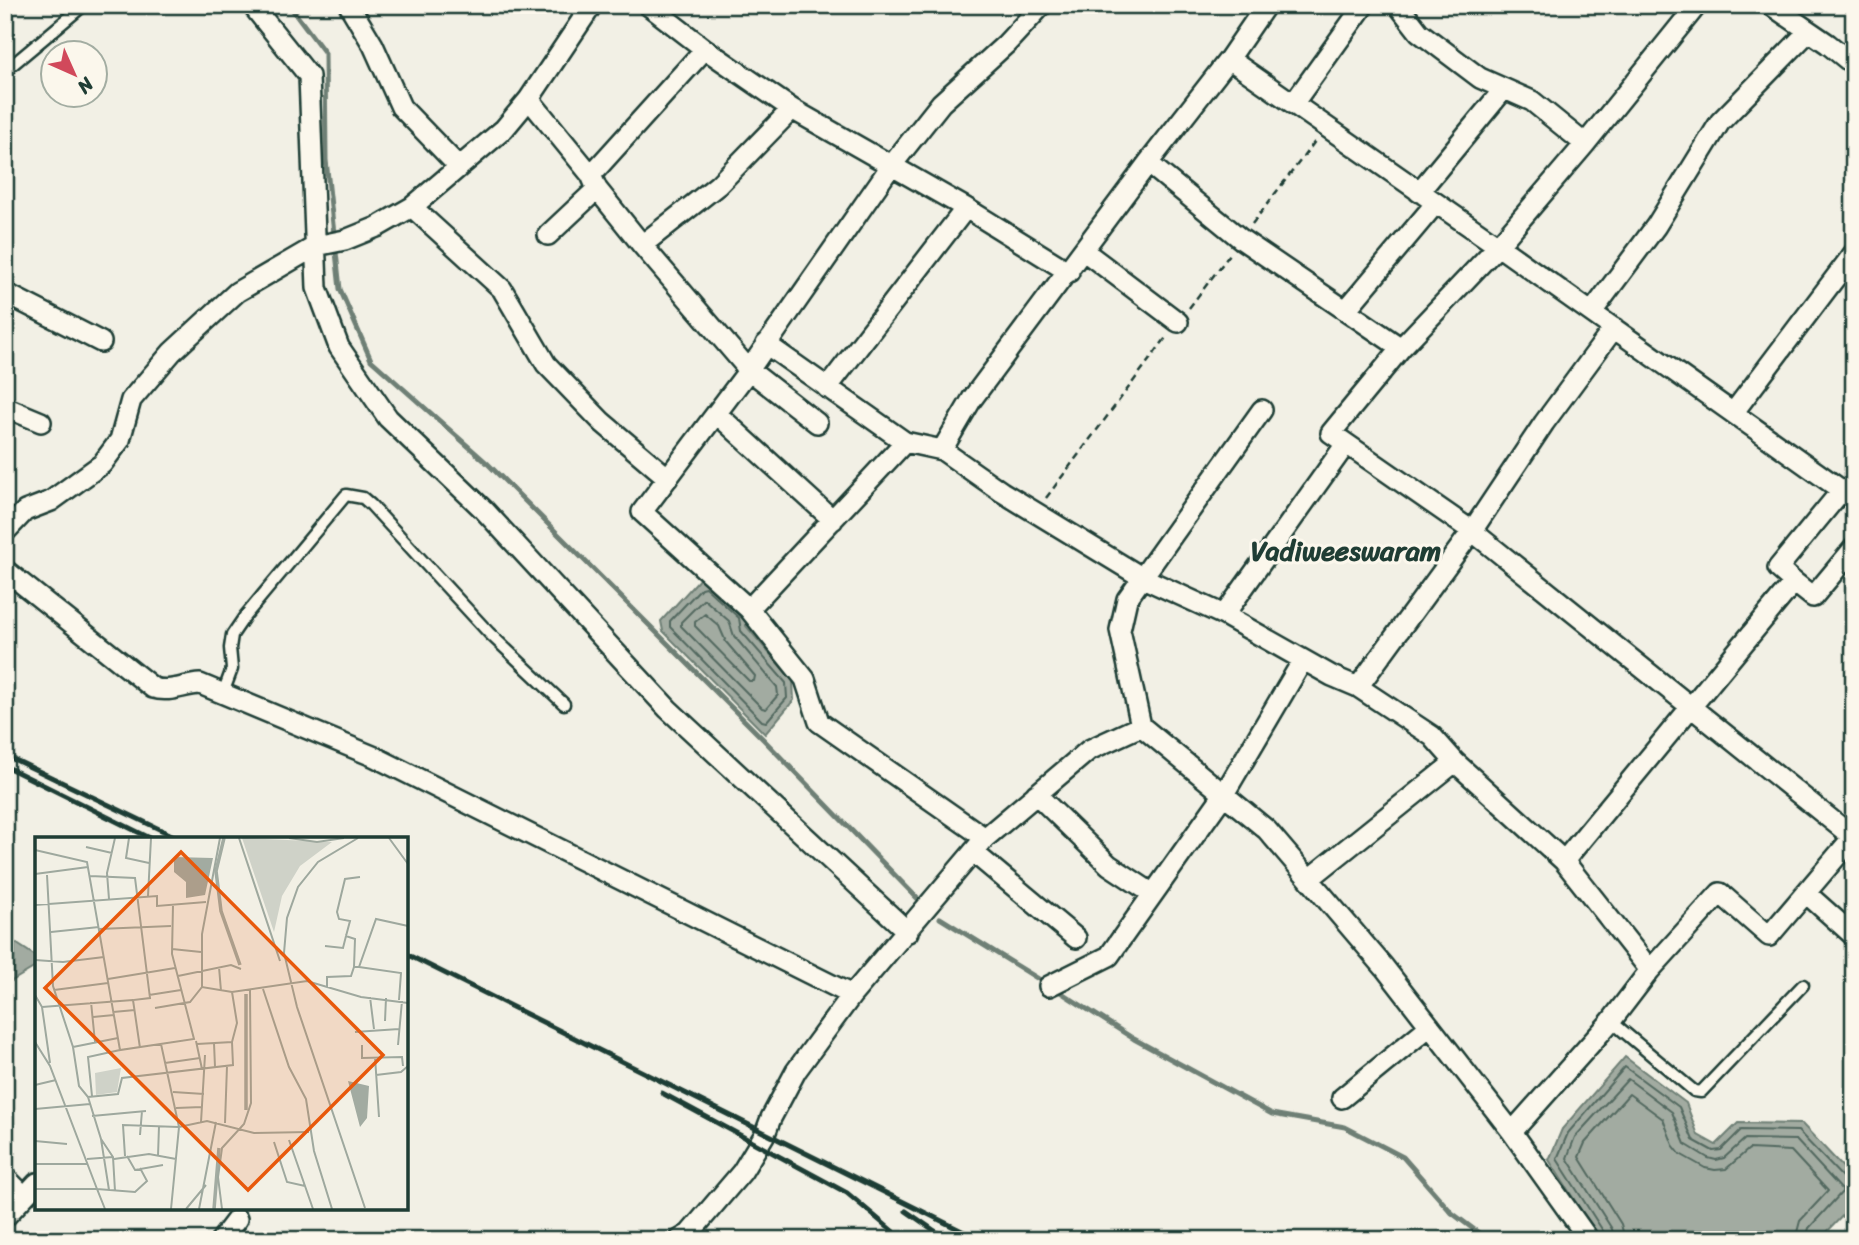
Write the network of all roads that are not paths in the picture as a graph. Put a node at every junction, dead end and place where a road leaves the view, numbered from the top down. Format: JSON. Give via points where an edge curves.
{"nodes":[{"id":1,"x":84,"y":5,"type":"edge"},
{"id":2,"x":252,"y":5,"type":"edge"},
{"id":3,"x":349,"y":5,"type":"edge"},
{"id":4,"x":592,"y":5,"type":"edge"},
{"id":5,"x":648,"y":5,"type":"edge"},
{"id":6,"x":1042,"y":5,"type":"edge"},
{"id":7,"x":1266,"y":5,"type":"edge"},
{"id":8,"x":1364,"y":5,"type":"edge"},
{"id":9,"x":1398,"y":5,"type":"edge"},
{"id":10,"x":1697,"y":5,"type":"edge"},
{"id":11,"x":1771,"y":5,"type":"edge"},
{"id":12,"x":1809,"y":31,"type":"junction"},
{"id":13,"x":705,"y":49,"type":"junction"},
{"id":14,"x":1229,"y":59,"type":"junction"},
{"id":15,"x":1854,"y":65,"type":"edge"},
{"id":16,"x":5,"y":71,"type":"edge"},
{"id":17,"x":1504,"y":89,"type":"junction"},
{"id":18,"x":529,"y":99,"type":"junction"},
{"id":19,"x":1293,"y":104,"type":"junction"},
{"id":20,"x":792,"y":109,"type":"junction"},
{"id":21,"x":1585,"y":144,"type":"junction"},
{"id":22,"x":1148,"y":163,"type":"junction"},
{"id":23,"x":891,"y":166,"type":"junction"},
{"id":24,"x":459,"y":167,"type":"junction"},
{"id":25,"x":594,"y":182,"type":"junction"},
{"id":26,"x":1419,"y":192,"type":"junction"},
{"id":27,"x":1436,"y":203,"type":"junction"},
{"id":28,"x":412,"y":207,"type":"junction"},
{"id":29,"x":965,"y":208,"type":"junction"},
{"id":30,"x":548,"y":235,"type":"dead end"},
{"id":31,"x":331,"y":243,"type":"junction"},
{"id":32,"x":642,"y":245,"type":"junction"},
{"id":33,"x":1498,"y":246,"type":"junction"},
{"id":34,"x":1084,"y":251,"type":"junction"},
{"id":35,"x":1854,"y":253,"type":"edge"},
{"id":36,"x":1069,"y":272,"type":"junction"},
{"id":37,"x":5,"y":293,"type":"edge"},
{"id":38,"x":1346,"y":310,"type":"junction"},
{"id":39,"x":1592,"y":312,"type":"junction"},
{"id":40,"x":1178,"y":322,"type":"dead end"},
{"id":41,"x":1614,"y":328,"type":"junction"},
{"id":42,"x":101,"y":342,"type":"dead end"},
{"id":43,"x":766,"y":344,"type":"junction"},
{"id":44,"x":1401,"y":348,"type":"junction"},
{"id":45,"x":749,"y":370,"type":"junction"},
{"id":46,"x":827,"y":388,"type":"junction"},
{"id":47,"x":5,"y":407,"type":"edge"},
{"id":48,"x":1262,"y":410,"type":"dead end"},
{"id":49,"x":1733,"y":413,"type":"junction"},
{"id":50,"x":717,"y":414,"type":"junction"},
{"id":51,"x":41,"y":422,"type":"dead end"},
{"id":52,"x":817,"y":423,"type":"dead end"},
{"id":53,"x":905,"y":442,"type":"junction"},
{"id":54,"x":1346,"y":444,"type":"junction"},
{"id":55,"x":942,"y":450,"type":"junction"},
{"id":56,"x":668,"y":478,"type":"junction"},
{"id":57,"x":1848,"y":495,"type":"edge"},
{"id":58,"x":833,"y":520,"type":"junction"},
{"id":59,"x":1472,"y":531,"type":"junction"},
{"id":60,"x":5,"y":532,"type":"edge"},
{"id":61,"x":1854,"y":548,"type":"edge"},
{"id":62,"x":5,"y":570,"type":"edge"},
{"id":63,"x":1143,"y":578,"type":"junction"},
{"id":64,"x":1794,"y":582,"type":"junction"},
{"id":65,"x":749,"y":610,"type":"junction"},
{"id":66,"x":1224,"y":615,"type":"junction"},
{"id":67,"x":1303,"y":660,"type":"junction"},
{"id":68,"x":1358,"y":687,"type":"junction"},
{"id":69,"x":223,"y":693,"type":"junction"},
{"id":70,"x":564,"y":705,"type":"dead end"},
{"id":71,"x":1690,"y":708,"type":"junction"},
{"id":72,"x":1141,"y":726,"type":"junction"},
{"id":73,"x":1455,"y":762,"type":"junction"},
{"id":74,"x":1035,"y":794,"type":"junction"},
{"id":75,"x":1224,"y":794,"type":"junction"},
{"id":76,"x":1853,"y":837,"type":"edge"},
{"id":77,"x":979,"y":845,"type":"junction"},
{"id":78,"x":1564,"y":861,"type":"junction"},
{"id":79,"x":1308,"y":879,"type":"junction"},
{"id":80,"x":1153,"y":894,"type":"junction"},
{"id":81,"x":1807,"y":894,"type":"junction"},
{"id":82,"x":908,"y":932,"type":"junction"},
{"id":83,"x":1854,"y":936,"type":"edge"},
{"id":84,"x":1076,"y":938,"type":"dead end"},
{"id":85,"x":1650,"y":970,"type":"junction"},
{"id":86,"x":1803,"y":985,"type":"dead end"},
{"id":87,"x":1049,"y":986,"type":"dead end"},
{"id":88,"x":852,"y":995,"type":"junction"},
{"id":89,"x":1611,"y":1021,"type":"junction"},
{"id":90,"x":1430,"y":1027,"type":"junction"},
{"id":91,"x":1342,"y":1098,"type":"dead end"},
{"id":92,"x":1512,"y":1132,"type":"junction"},
{"id":93,"x":5,"y":1177,"type":"edge"},
{"id":94,"x":31,"y":1189,"type":"edge"},
{"id":95,"x":5,"y":1217,"type":"edge"},
{"id":96,"x":237,"y":1219,"type":"dead end"},
{"id":97,"x":221,"y":1240,"type":"edge"},
{"id":98,"x":679,"y":1240,"type":"edge"},
{"id":99,"x":1589,"y":1240,"type":"edge"}],
"edges":[{"from":1,"to":16,"type":"lane"},
{"from":2,"to":31,"type":"street","via":[[309,76]]},
{"from":3,"to":24,"type":"street","via":[[401,107]]},
{"from":4,"to":18,"type":"street"},
{"from":5,"to":13,"type":"street"},
{"from":6,"to":23,"type":"street","via":[[941,103]]},
{"from":7,"to":14,"type":"street"},
{"from":8,"to":19,"type":"street"},
{"from":9,"to":17,"type":"street","via":[[1419,32],[1480,78]]},
{"from":10,"to":21,"type":"street"},
{"from":11,"to":12,"type":"street"},
{"from":12,"to":15,"type":"street"},
{"from":12,"to":39,"type":"street","via":[[1720,122],[1657,226]]},
{"from":13,"to":20,"type":"street"},
{"from":13,"to":25,"type":"street"},
{"from":14,"to":19,"type":"street"},
{"from":14,"to":22,"type":"street"},
{"from":17,"to":21,"type":"street","via":[[1532,101]]},
{"from":17,"to":26,"type":"street"},
{"from":18,"to":24,"type":"street","via":[[504,129]]},
{"from":18,"to":25,"type":"street"},
{"from":19,"to":26,"type":"street"},
{"from":20,"to":23,"type":"street"},
{"from":20,"to":32,"type":"street","via":[[718,186]]},
{"from":21,"to":33,"type":"street"},
{"from":22,"to":34,"type":"street"},
{"from":22,"to":38,"type":"street","via":[[1241,239]]},
{"from":23,"to":29,"type":"street"},
{"from":23,"to":43,"type":"street"},
{"from":24,"to":28,"type":"street"},
{"from":25,"to":30,"type":"street"},
{"from":25,"to":32,"type":"street"},
{"from":26,"to":27,"type":"street"},
{"from":27,"to":33,"type":"street"},
{"from":27,"to":38,"type":"street"},
{"from":28,"to":31,"type":"street","via":[[377,227]]},
{"from":28,"to":56,"type":"street","via":[[502,289],[546,364],[602,422]]},
{"from":29,"to":36,"type":"street"},
{"from":29,"to":46,"type":"street"},
{"from":31,"to":60,"type":"street","via":[[237,292],[172,352],[131,400],[120,440],[102,464],[51,501],[25,512]]},
{"from":31,"to":82,"type":"street","via":[[317,288],[339,347],[388,418],[484,510],[668,709]]},
{"from":32,"to":45,"type":"street"},
{"from":33,"to":39,"type":"street"},
{"from":33,"to":44,"type":"street"},
{"from":34,"to":36,"type":"street"},
{"from":34,"to":40,"type":"street"},
{"from":35,"to":49,"type":"street"},
{"from":36,"to":55,"type":"street","via":[[972,399]]},
{"from":37,"to":42,"type":"street"},
{"from":38,"to":44,"type":"street"},
{"from":39,"to":41,"type":"street"},
{"from":41,"to":49,"type":"street"},
{"from":41,"to":59,"type":"street"},
{"from":43,"to":45,"type":"street"},
{"from":43,"to":46,"type":"street"},
{"from":44,"to":54,"type":"street","via":[[1331,433]]},
{"from":45,"to":50,"type":"street"},
{"from":45,"to":52,"type":"street"},
{"from":46,"to":53,"type":"street"},
{"from":47,"to":51,"type":"street"},
{"from":48,"to":63,"type":"street"},
{"from":49,"to":57,"type":"street"},
{"from":50,"to":56,"type":"street"},
{"from":50,"to":58,"type":"street"},
{"from":53,"to":55,"type":"street"},
{"from":53,"to":58,"type":"street"},
{"from":54,"to":59,"type":"street"},
{"from":54,"to":66,"type":"street"},
{"from":55,"to":63,"type":"street"},
{"from":56,"to":65,"type":"street","via":[[642,512]]},
{"from":57,"to":64,"type":"street","via":[[1778,568]]},
{"from":58,"to":65,"type":"street"},
{"from":59,"to":68,"type":"street"},
{"from":59,"to":71,"type":"street"},
{"from":61,"to":64,"type":"street","via":[[1813,597]]},
{"from":62,"to":69,"type":"street","via":[[153,688],[174,690],[200,684]]},
{"from":63,"to":66,"type":"street"},
{"from":63,"to":72,"type":"street","via":[[1127,599],[1120,630]]},
{"from":64,"to":71,"type":"street"},
{"from":65,"to":77,"type":"street","via":[[805,679],[819,722]]},
{"from":66,"to":67,"type":"street"},
{"from":67,"to":68,"type":"street"},
{"from":67,"to":75,"type":"street"},
{"from":68,"to":73,"type":"street","via":[[1432,736]]},
{"from":69,"to":70,"type":"lane","via":[[232,669],[232,635],[346,495],[356,495],[371,505],[489,633]]},
{"from":69,"to":88,"type":"street","via":[[376,757]]},
{"from":71,"to":76,"type":"street"},
{"from":71,"to":78,"type":"street"},
{"from":72,"to":74,"type":"street","via":[[1089,750]]},
{"from":72,"to":75,"type":"street"},
{"from":73,"to":78,"type":"street"},
{"from":73,"to":79,"type":"street"},
{"from":74,"to":77,"type":"street"},
{"from":74,"to":80,"type":"street","via":[[1110,865]]},
{"from":75,"to":79,"type":"street","via":[[1267,830]]},
{"from":75,"to":80,"type":"street"},
{"from":76,"to":81,"type":"street"},
{"from":77,"to":82,"type":"street"},
{"from":77,"to":84,"type":"street"},
{"from":78,"to":85,"type":"street"},
{"from":79,"to":90,"type":"street"},
{"from":80,"to":87,"type":"street","via":[[1109,956]]},
{"from":81,"to":83,"type":"street"},
{"from":81,"to":85,"type":"street","via":[[1769,936],[1720,892]]},
{"from":82,"to":88,"type":"street"},
{"from":85,"to":89,"type":"street"},
{"from":86,"to":89,"type":"lane","via":[[1701,1092],[1694,1091]]},
{"from":88,"to":98,"type":"street","via":[[796,1071],[742,1172]]},
{"from":89,"to":92,"type":"street"},
{"from":90,"to":91,"type":"street"},
{"from":90,"to":92,"type":"street"},
{"from":92,"to":99,"type":"street"},
{"from":93,"to":94,"type":"street"},
{"from":94,"to":95,"type":"street"},
{"from":96,"to":97,"type":"street"}]}
